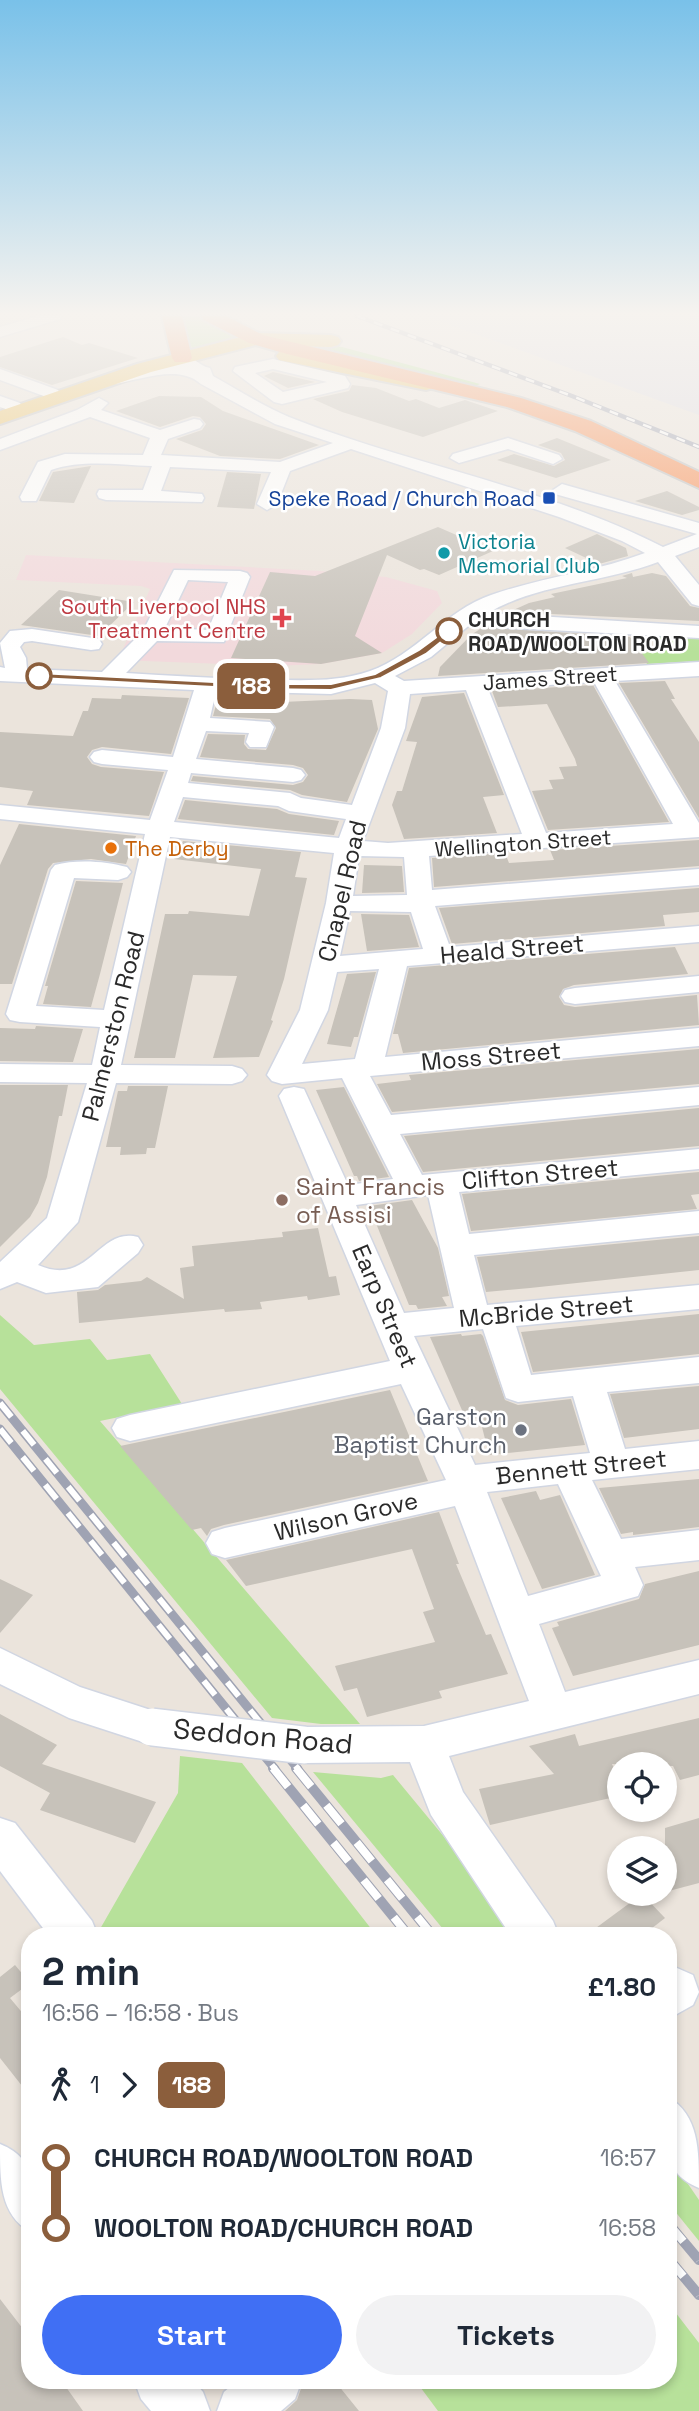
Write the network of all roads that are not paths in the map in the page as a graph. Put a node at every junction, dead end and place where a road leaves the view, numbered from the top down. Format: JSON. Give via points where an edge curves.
{"nodes":[{"id":1,"x":19,"y":429,"type":"edge"},
{"id":2,"x":40,"y":429,"type":"edge"},
{"id":3,"x":143,"y":429,"type":"edge"},
{"id":4,"x":181,"y":429,"type":"edge"},
{"id":5,"x":305,"y":429,"type":"edge"},
{"id":6,"x":359,"y":429,"type":"edge"},
{"id":7,"x":588,"y":429,"type":"edge"},
{"id":8,"x":612,"y":429,"type":"edge"},
{"id":9,"x":0,"y":434,"type":"edge"},
{"id":10,"x":379,"y":434,"type":"junction"},
{"id":11,"x":160,"y":436,"type":"junction"},
{"id":12,"x":223,"y":443,"type":"dead end"},
{"id":13,"x":0,"y":445,"type":"edge"},
{"id":14,"x":352,"y":445,"type":"junction"},
{"id":15,"x":458,"y":458,"type":"junction"},
{"id":16,"x":552,"y":459,"type":"dead end"},
{"id":17,"x":156,"y":460,"type":"junction"},
{"id":18,"x":257,"y":465,"type":"junction"},
{"id":19,"x":699,"y":467,"type":"edge"},
{"id":20,"x":282,"y":468,"type":"junction"},
{"id":21,"x":494,"y":469,"type":"dead end"},
{"id":22,"x":699,"y":481,"type":"edge"},
{"id":23,"x":541,"y":484,"type":"dead end"},
{"id":24,"x":106,"y":494,"type":"dead end"},
{"id":25,"x":150,"y":496,"type":"junction"},
{"id":26,"x":29,"y":497,"type":"dead end"},
{"id":27,"x":195,"y":498,"type":"dead end"},
{"id":28,"x":267,"y":504,"type":"dead end"},
{"id":29,"x":699,"y":529,"type":"edge"},
{"id":30,"x":699,"y":540,"type":"edge"},
{"id":31,"x":662,"y":554,"type":"junction"},
{"id":32,"x":699,"y":600,"type":"edge"},
{"id":33,"x":468,"y":616,"type":"junction"},
{"id":34,"x":699,"y":632,"type":"edge"},
{"id":35,"x":152,"y":634,"type":"dead end"},
{"id":36,"x":91,"y":644,"type":"dead end"},
{"id":37,"x":699,"y":669,"type":"edge"},
{"id":38,"x":8,"y":675,"type":"edge"},
{"id":39,"x":601,"y":675,"type":"junction"},
{"id":40,"x":109,"y":678,"type":"junction"},
{"id":41,"x":389,"y":682,"type":"junction"},
{"id":42,"x":474,"y":683,"type":"junction"},
{"id":43,"x":208,"y":684,"type":"junction"},
{"id":44,"x":197,"y":724,"type":"junction"},
{"id":45,"x":258,"y":742,"type":"dead end"},
{"id":46,"x":102,"y":757,"type":"dead end"},
{"id":47,"x":184,"y":764,"type":"junction"},
{"id":48,"x":293,"y":775,"type":"dead end"},
{"id":49,"x":174,"y":789,"type":"junction"},
{"id":50,"x":0,"y":812,"type":"edge"},
{"id":51,"x":360,"y":813,"type":"junction"},
{"id":52,"x":159,"y":830,"type":"junction"},
{"id":53,"x":694,"y":830,"type":"edge"},
{"id":54,"x":537,"y":842,"type":"junction"},
{"id":55,"x":347,"y":849,"type":"junction"},
{"id":56,"x":416,"y":851,"type":"junction"},
{"id":57,"x":118,"y":872,"type":"dead end"},
{"id":58,"x":699,"y":877,"type":"edge"},
{"id":59,"x":420,"y":899,"type":"junction"},
{"id":60,"x":339,"y":903,"type":"junction"},
{"id":61,"x":699,"y":934,"type":"edge"},
{"id":62,"x":626,"y":940,"type":"junction"},
{"id":63,"x":439,"y":955,"type":"junction"},
{"id":64,"x":395,"y":959,"type":"junction"},
{"id":65,"x":325,"y":965,"type":"junction"},
{"id":66,"x":699,"y":984,"type":"edge"},
{"id":67,"x":648,"y":989,"type":"junction"},
{"id":68,"x":575,"y":996,"type":"dead end"},
{"id":69,"x":117,"y":1019,"type":"junction"},
{"id":70,"x":699,"y":1037,"type":"edge"},
{"id":71,"x":360,"y":1068,"type":"junction"},
{"id":72,"x":0,"y":1073,"type":"edge"},
{"id":73,"x":104,"y":1074,"type":"junction"},
{"id":74,"x":232,"y":1075,"type":"dead end"},
{"id":75,"x":288,"y":1086,"type":"junction"},
{"id":76,"x":699,"y":1096,"type":"edge"},
{"id":77,"x":379,"y":1126,"type":"junction"},
{"id":78,"x":699,"y":1159,"type":"edge"},
{"id":79,"x":426,"y":1185,"type":"junction"},
{"id":80,"x":339,"y":1197,"type":"junction"},
{"id":81,"x":699,"y":1222,"type":"edge"},
{"id":82,"x":127,"y":1245,"type":"dead end"},
{"id":83,"x":456,"y":1246,"type":"junction"},
{"id":84,"x":7,"y":1273,"type":"edge"},
{"id":85,"x":699,"y":1297,"type":"edge"},
{"id":86,"x":485,"y":1317,"type":"junction"},
{"id":87,"x":394,"y":1326,"type":"junction"},
{"id":88,"x":411,"y":1369,"type":"junction"},
{"id":89,"x":699,"y":1370,"type":"edge"},
{"id":90,"x":586,"y":1382,"type":"junction"},
{"id":91,"x":130,"y":1428,"type":"dead end"},
{"id":92,"x":699,"y":1455,"type":"edge"},
{"id":93,"x":612,"y":1464,"type":"junction"},
{"id":94,"x":569,"y":1469,"type":"junction"},
{"id":95,"x":466,"y":1484,"type":"junction"},
{"id":96,"x":225,"y":1543,"type":"dead end"},
{"id":97,"x":699,"y":1545,"type":"edge"},
{"id":98,"x":610,"y":1555,"type":"junction"},
{"id":99,"x":516,"y":1615,"type":"junction"},
{"id":100,"x":0,"y":1665,"type":"edge"},
{"id":101,"x":699,"y":1677,"type":"edge"},
{"id":102,"x":553,"y":1712,"type":"junction"},
{"id":103,"x":425,"y":1744,"type":"junction"},
{"id":104,"x":0,"y":1836,"type":"edge"},
{"id":105,"x":69,"y":1927,"type":"edge"},
{"id":106,"x":531,"y":1927,"type":"edge"},
{"id":107,"x":677,"y":2133,"type":"edge"},
{"id":108,"x":699,"y":2164,"type":"edge"},
{"id":109,"x":0,"y":2168,"type":"edge"},
{"id":110,"x":21,"y":2195,"type":"edge"},
{"id":111,"x":167,"y":2389,"type":"edge"},
{"id":112,"x":266,"y":2389,"type":"edge"},
{"id":113,"x":184,"y":2411,"type":"edge"},
{"id":114,"x":243,"y":2411,"type":"edge"}],
"edges":[{"from":1,"to":9,"type":"main road"},
{"from":2,"to":13,"type":"street"},
{"from":3,"to":11,"type":"street"},
{"from":4,"to":11,"type":"street"},
{"from":5,"to":14,"type":"street"},
{"from":6,"to":10,"type":"street"},
{"from":7,"to":22,"type":"highway"},
{"from":8,"to":19,"type":"highway"},
{"from":10,"to":14,"type":"street"},
{"from":10,"to":15,"type":"street"},
{"from":11,"to":17,"type":"street"},
{"from":12,"to":18,"type":"street","via":[[259,458]]},
{"from":14,"to":20,"type":"street"},
{"from":14,"to":31,"type":"street","via":[[566,513]]},
{"from":15,"to":16,"type":"street","via":[[508,443]]},
{"from":15,"to":21,"type":"street"},
{"from":17,"to":18,"type":"street"},
{"from":17,"to":25,"type":"street"},
{"from":17,"to":26,"type":"street","via":[[65,459],[44,466]]},
{"from":18,"to":20,"type":"street"},
{"from":20,"to":28,"type":"street"},
{"from":23,"to":29,"type":"street"},
{"from":24,"to":25,"type":"street"},
{"from":25,"to":27,"type":"street"},
{"from":30,"to":31,"type":"street"},
{"from":31,"to":32,"type":"street"},
{"from":31,"to":33,"type":"street","via":[[627,567],[519,592]]},
{"from":33,"to":34,"type":"street"},
{"from":33,"to":41,"type":"street"},
{"from":35,"to":40,"type":"street"},
{"from":36,"to":38,"type":"street","via":[[18,636],[9,646],[15,658]]},
{"from":37,"to":39,"type":"street","name":"James Street"},
{"from":38,"to":40,"type":"street"},
{"from":39,"to":42,"type":"street","name":"James Street"},
{"from":39,"to":53,"type":"street"},
{"from":40,"to":43,"type":"street"},
{"from":41,"to":42,"type":"street","name":"James Street"},
{"from":41,"to":43,"type":"street","via":[[331,687]]},
{"from":41,"to":51,"type":"street","name":"Chapel Road","via":[[393,728]]},
{"from":42,"to":54,"type":"street"},
{"from":43,"to":44,"type":"street","name":"Palmerston Road"},
{"from":44,"to":45,"type":"street","via":[[262,727]]},
{"from":44,"to":47,"type":"street","name":"Palmerston Road"},
{"from":46,"to":47,"type":"street"},
{"from":47,"to":48,"type":"street"},
{"from":47,"to":49,"type":"street","name":"Palmerston Road"},
{"from":49,"to":51,"type":"street","via":[[290,800],[289,804]]},
{"from":49,"to":52,"type":"street","name":"Palmerston Road"},
{"from":50,"to":52,"type":"street","name":"Wellington Street"},
{"from":51,"to":55,"type":"street","name":"Chapel Road"},
{"from":52,"to":55,"type":"street","name":"Wellington Street"},
{"from":52,"to":69,"type":"street","name":"Palmerston Road"},
{"from":53,"to":54,"type":"street","name":"Wellington Street"},
{"from":54,"to":56,"type":"street","name":"Wellington Street"},
{"from":55,"to":56,"type":"street","name":"Wellington Street"},
{"from":55,"to":60,"type":"street","name":"Chapel Road"},
{"from":56,"to":59,"type":"street"},
{"from":57,"to":69,"type":"street","via":[[64,870],[20,1014]]},
{"from":58,"to":59,"type":"street"},
{"from":59,"to":60,"type":"street","via":[[408,905]]},
{"from":59,"to":63,"type":"street"},
{"from":60,"to":65,"type":"street","name":"Chapel Road"},
{"from":61,"to":62,"type":"street","name":"Heald Street"},
{"from":62,"to":63,"type":"street","name":"Heald Street"},
{"from":62,"to":67,"type":"street"},
{"from":63,"to":64,"type":"street","name":"Heald Street"},
{"from":64,"to":65,"type":"street","name":"Heald Street"},
{"from":64,"to":71,"type":"street"},
{"from":65,"to":75,"type":"street","name":"Chapel Road"},
{"from":66,"to":67,"type":"street"},
{"from":67,"to":68,"type":"street"},
{"from":69,"to":73,"type":"street","name":"Palmerston Road"},
{"from":70,"to":71,"type":"street","name":"Moss Street"},
{"from":71,"to":75,"type":"street","name":"Moss Street"},
{"from":71,"to":77,"type":"street"},
{"from":72,"to":73,"type":"street"},
{"from":73,"to":74,"type":"street"},
{"from":73,"to":84,"type":"street","name":"Palmerston Road","via":[[62,1222]]},
{"from":75,"to":80,"type":"street","name":"Earp Street"},
{"from":76,"to":77,"type":"street"},
{"from":77,"to":79,"type":"street"},
{"from":78,"to":79,"type":"street","name":"Clifton Street"},
{"from":79,"to":80,"type":"street","name":"Clifton Street"},
{"from":79,"to":83,"type":"street"},
{"from":80,"to":87,"type":"street","name":"Earp Street"},
{"from":81,"to":83,"type":"street"},
{"from":82,"to":84,"type":"street","via":[[86,1279],[46,1282]]},
{"from":83,"to":86,"type":"street"},
{"from":85,"to":86,"type":"street","name":"McBride Street"},
{"from":86,"to":87,"type":"street","name":"McBride Street"},
{"from":86,"to":90,"type":"street","via":[[518,1389]]},
{"from":87,"to":88,"type":"street","name":"Earp Street"},
{"from":88,"to":91,"type":"street"},
{"from":88,"to":95,"type":"street","name":"Earp Street"},
{"from":89,"to":90,"type":"street"},
{"from":90,"to":93,"type":"street"},
{"from":92,"to":93,"type":"street","name":"Bennett Street"},
{"from":93,"to":94,"type":"street","name":"Bennett Street"},
{"from":94,"to":95,"type":"street","name":"Bennett Street"},
{"from":94,"to":98,"type":"street"},
{"from":95,"to":96,"type":"street","name":"Wilson Grove"},
{"from":95,"to":99,"type":"street","name":"Earp Street"},
{"from":97,"to":98,"type":"street"},
{"from":98,"to":99,"type":"street","via":[[624,1584]]},
{"from":99,"to":102,"type":"street","name":"Earp Street"},
{"from":100,"to":103,"type":"street","name":"Seddon Road","bridge":true,"via":[[69,1701],[152,1727],[304,1745]]},
{"from":101,"to":102,"type":"street","name":"Seddon Road"},
{"from":102,"to":103,"type":"street","name":"Seddon Road"},
{"from":103,"to":106,"type":"street","via":[[446,1802]]},
{"from":104,"to":105,"type":"street"},
{"from":107,"to":108,"type":"street"},
{"from":109,"to":110,"type":"street"},
{"from":111,"to":113,"type":"street"},
{"from":112,"to":114,"type":"street"}]}
